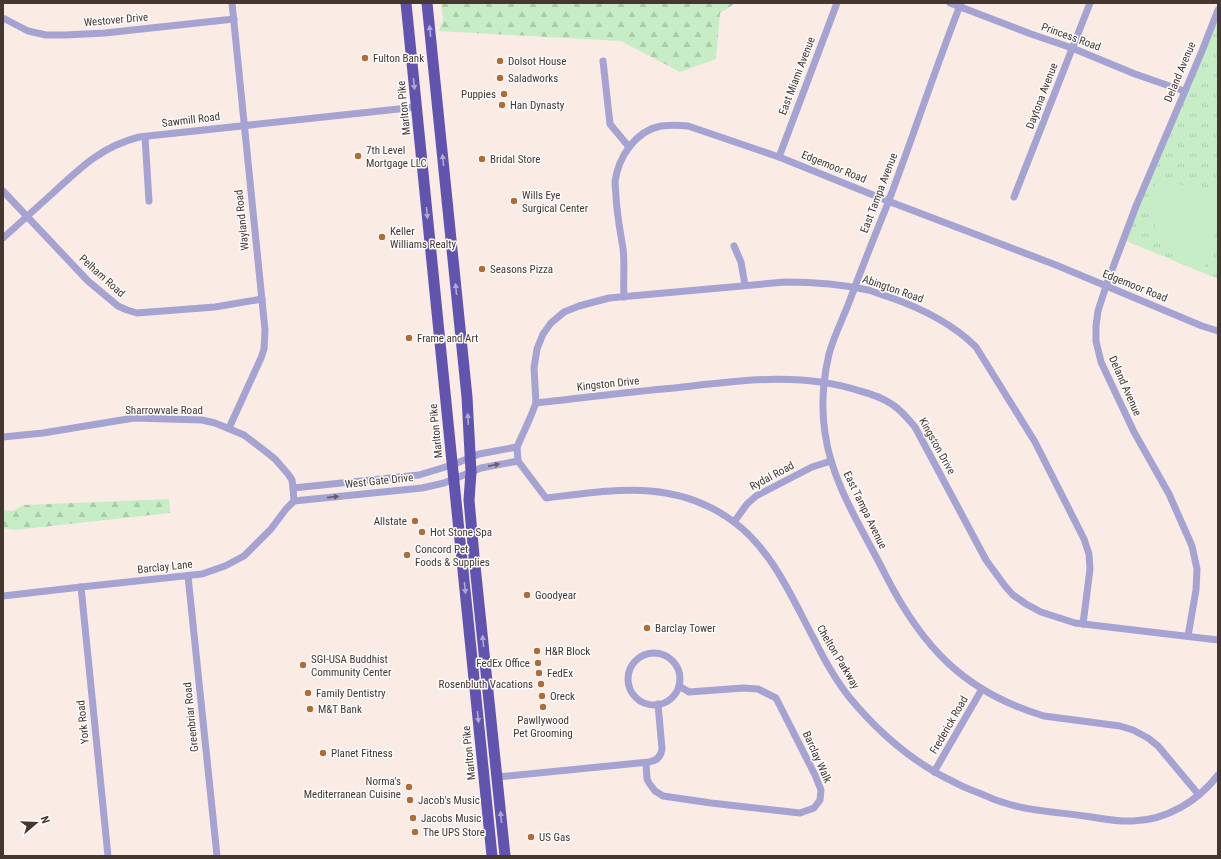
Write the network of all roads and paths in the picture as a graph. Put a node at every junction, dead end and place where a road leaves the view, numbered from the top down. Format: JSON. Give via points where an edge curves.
{"nodes":[{"id":1,"x":232,"y":3,"type":"edge"},
{"id":2,"x":406,"y":3,"type":"edge"},
{"id":3,"x":427,"y":3,"type":"edge"},
{"id":4,"x":836,"y":3,"type":"edge"},
{"id":5,"x":950,"y":3,"type":"edge"},
{"id":6,"x":1090,"y":3,"type":"edge"},
{"id":7,"x":960,"y":5,"type":"edge"},
{"id":8,"x":1218,"y":10,"type":"edge"},
{"id":9,"x":3,"y":18,"type":"edge"},
{"id":10,"x":234,"y":19,"type":"junction"},
{"id":11,"x":1072,"y":48,"type":"junction"},
{"id":12,"x":603,"y":61,"type":"dead end"},
{"id":13,"x":1184,"y":91,"type":"junction"},
{"id":14,"x":416,"y":107,"type":"junction"},
{"id":15,"x":244,"y":125,"type":"junction"},
{"id":16,"x":145,"y":137,"type":"junction"},
{"id":17,"x":629,"y":147,"type":"junction"},
{"id":18,"x":779,"y":157,"type":"junction"},
{"id":19,"x":3,"y":191,"type":"edge"},
{"id":20,"x":1014,"y":197,"type":"dead end"},
{"id":21,"x":149,"y":201,"type":"dead end"},
{"id":22,"x":888,"y":201,"type":"junction"},
{"id":23,"x":27,"y":216,"type":"junction"},
{"id":24,"x":3,"y":238,"type":"edge"},
{"id":25,"x":734,"y":246,"type":"dead end"},
{"id":26,"x":746,"y":285,"type":"junction"},
{"id":27,"x":1106,"y":286,"type":"junction"},
{"id":28,"x":854,"y":288,"type":"junction"},
{"id":29,"x":624,"y":297,"type":"junction"},
{"id":30,"x":262,"y":300,"type":"junction"},
{"id":31,"x":1218,"y":331,"type":"edge"},
{"id":32,"x":824,"y":383,"type":"junction"},
{"id":33,"x":536,"y":403,"type":"junction"},
{"id":34,"x":229,"y":428,"type":"junction"},
{"id":35,"x":3,"y":437,"type":"edge"},
{"id":36,"x":518,"y":454,"type":"junction"},
{"id":37,"x":461,"y":461,"type":"junction"},
{"id":38,"x":831,"y":461,"type":"junction"},
{"id":39,"x":463,"y":475,"type":"junction"},
{"id":40,"x":294,"y":494,"type":"junction"},
{"id":41,"x":734,"y":522,"type":"junction"},
{"id":42,"x":188,"y":576,"type":"junction"},
{"id":43,"x":81,"y":587,"type":"junction"},
{"id":44,"x":3,"y":596,"type":"edge"},
{"id":45,"x":1083,"y":624,"type":"junction"},
{"id":46,"x":1188,"y":636,"type":"junction"},
{"id":47,"x":1218,"y":640,"type":"edge"},
{"id":48,"x":679,"y":686,"type":"junction"},
{"id":49,"x":982,"y":689,"type":"junction"},
{"id":50,"x":658,"y":704,"type":"junction"},
{"id":51,"x":646,"y":762,"type":"junction"},
{"id":52,"x":934,"y":772,"type":"junction"},
{"id":53,"x":1218,"y":775,"type":"edge"},
{"id":54,"x":497,"y":777,"type":"junction"},
{"id":55,"x":1199,"y":795,"type":"junction"},
{"id":56,"x":108,"y":856,"type":"edge"},
{"id":57,"x":217,"y":856,"type":"edge"},
{"id":58,"x":492,"y":856,"type":"edge"},
{"id":59,"x":505,"y":856,"type":"edge"}],
"edges":[{"from":1,"to":10,"type":"street","name":"Wayland Road"},
{"from":2,"to":14,"type":"highway","name":"Marlton Pike","one_way":true},
{"from":37,"to":3,"type":"highway","name":"Marlton Pike","one_way":true,"via":[[467,397]]},
{"from":4,"to":18,"type":"street","name":"East Miami Avenue"},
{"from":5,"to":7,"type":"street","name":"Princess Road"},
{"from":6,"to":11,"type":"street","name":"Daytona Avenue"},
{"from":7,"to":11,"type":"street","name":"Princess Road"},
{"from":7,"to":22,"type":"street","name":"East Tampa Avenue"},
{"from":8,"to":13,"type":"street","name":"Deland Avenue"},
{"from":9,"to":10,"type":"street","name":"Westover Drive","via":[[28,31],[46,35],[105,33]]},
{"from":10,"to":15,"type":"street","name":"Wayland Road"},
{"from":11,"to":13,"type":"street","name":"Princess Road"},
{"from":11,"to":20,"type":"street","name":"Daytona Avenue"},
{"from":12,"to":17,"type":"street","via":[[610,124]]},
{"from":13,"to":27,"type":"street","name":"Deland Avenue"},
{"from":14,"to":15,"type":"street","name":"Sawmill Road"},
{"from":14,"to":37,"type":"highway","name":"Marlton Pike","one_way":true},
{"from":15,"to":16,"type":"street","name":"Sawmill Road"},
{"from":15,"to":30,"type":"street","name":"Wayland Road"},
{"from":16,"to":21,"type":"street"},
{"from":16,"to":23,"type":"street","name":"Sawmill Road","via":[[124,141],[97,155]]},
{"from":17,"to":18,"type":"street","name":"Edgemoor Road","via":[[634,141],[660,126],[675,125],[688,126]]},
{"from":17,"to":29,"type":"street","name":"Edgemoor Road","via":[[619,166],[615,183],[623,250]]},
{"from":18,"to":22,"type":"street","name":"Edgemoor Road"},
{"from":19,"to":23,"type":"street","name":"Pelham Road"},
{"from":22,"to":27,"type":"street","name":"Edgemoor Road"},
{"from":22,"to":28,"type":"street","name":"East Tampa Avenue"},
{"from":23,"to":24,"type":"street","name":"Sawmill Road"},
{"from":23,"to":30,"type":"street","name":"Pelham Road","via":[[88,281],[118,306],[127,310],[137,313],[215,307]]},
{"from":25,"to":26,"type":"street"},
{"from":26,"to":28,"type":"street","name":"Abington Road","via":[[807,282]]},
{"from":26,"to":29,"type":"street","name":"Abington Road"},
{"from":27,"to":31,"type":"street","name":"Edgemoor Road"},
{"from":27,"to":46,"type":"street","name":"Deland Avenue","via":[[1096,326],[1096,342],[1101,362],[1134,432],[1169,494],[1192,546],[1197,569]]},
{"from":28,"to":32,"type":"street","name":"East Tampa Avenue","via":[[830,354]]},
{"from":28,"to":45,"type":"street","name":"Abington Road","via":[[910,304],[943,321],[976,347],[1035,442],[1084,539],[1090,569]]},
{"from":29,"to":33,"type":"street","name":"Abington Road","via":[[608,298],[578,306],[564,312],[551,323],[537,349],[534,368]]},
{"from":30,"to":34,"type":"street","name":"Wayland Road","via":[[264,349]]},
{"from":32,"to":33,"type":"street","name":"Kingston Drive","via":[[799,379],[752,380]]},
{"from":32,"to":38,"type":"street","name":"East Tampa Avenue","via":[[825,432]]},
{"from":32,"to":45,"type":"street","name":"Kingston Drive","via":[[847,386],[879,396],[905,415],[915,427],[986,560],[1004,586],[1026,604],[1041,612]]},
{"from":33,"to":36,"type":"street"},
{"from":34,"to":35,"type":"street","name":"Sharrowvale Road","via":[[202,420],[134,418]]},
{"from":34,"to":40,"type":"street","name":"Sharrowvale Road","via":[[244,435],[275,459],[292,480]]},
{"from":36,"to":37,"type":"street","via":[[479,454]]},
{"from":39,"to":36,"type":"street","one_way":true},
{"from":36,"to":41,"type":"street","name":"Chelton Parkway","via":[[546,498],[615,490],[655,490],[691,499]]},
{"from":37,"to":39,"type":"highway","name":"Marlton Pike"},
{"from":37,"to":39,"type":"highway","name":"Marlton Pike"},
{"from":37,"to":40,"type":"street","name":"West Gate Drive","via":[[419,476]]},
{"from":38,"to":41,"type":"street","name":"Rydal Road","via":[[812,467],[756,496]]},
{"from":38,"to":49,"type":"street","name":"East Tampa Avenue","via":[[850,508],[917,629],[954,670]]},
{"from":40,"to":39,"type":"street","name":"West Gate Drive","one_way":true,"via":[[422,488]]},
{"from":54,"to":39,"type":"highway","name":"Marlton Pike","one_way":true,"via":[[470,500]]},
{"from":39,"to":58,"type":"highway","name":"Marlton Pike","one_way":true},
{"from":40,"to":42,"type":"street","name":"Barclay Lane","via":[[271,529],[244,556],[225,566]]},
{"from":41,"to":52,"type":"street","name":"Chelton Parkway","via":[[765,553],[828,665],[849,697],[895,744]]},
{"from":42,"to":43,"type":"street","name":"Barclay Lane"},
{"from":42,"to":57,"type":"street","name":"Greenbriar Road"},
{"from":43,"to":44,"type":"street","name":"Barclay Lane"},
{"from":43,"to":56,"type":"street","name":"York Road"},
{"from":45,"to":46,"type":"street","name":"Kingston Drive"},
{"from":46,"to":47,"type":"street","name":"Kingston Drive"},
{"from":48,"to":50,"type":"street","via":[[671,698]]},
{"from":48,"to":50,"type":"street","via":[[678,669],[667,656],[657,653],[638,659],[629,674],[629,684],[642,701]]},
{"from":48,"to":51,"type":"street","name":"Barclay Walk","via":[[689,692],[758,689],[776,698],[815,775],[820,800],[814,808],[800,813],[663,796],[649,784]]},
{"from":49,"to":52,"type":"street","name":"Frederick Road"},
{"from":49,"to":55,"type":"street","name":"East Tampa Avenue","via":[[1009,703],[1044,716],[1133,730],[1158,746]]},
{"from":50,"to":51,"type":"street","via":[[662,748],[656,760]]},
{"from":51,"to":54,"type":"street"},
{"from":52,"to":55,"type":"street","name":"Chelton Parkway","via":[[1002,803],[1023,808],[1134,821],[1163,816]]},
{"from":53,"to":55,"type":"street","name":"Chelton Parkway"},
{"from":59,"to":54,"type":"highway","name":"Marlton Pike","one_way":true}]}
